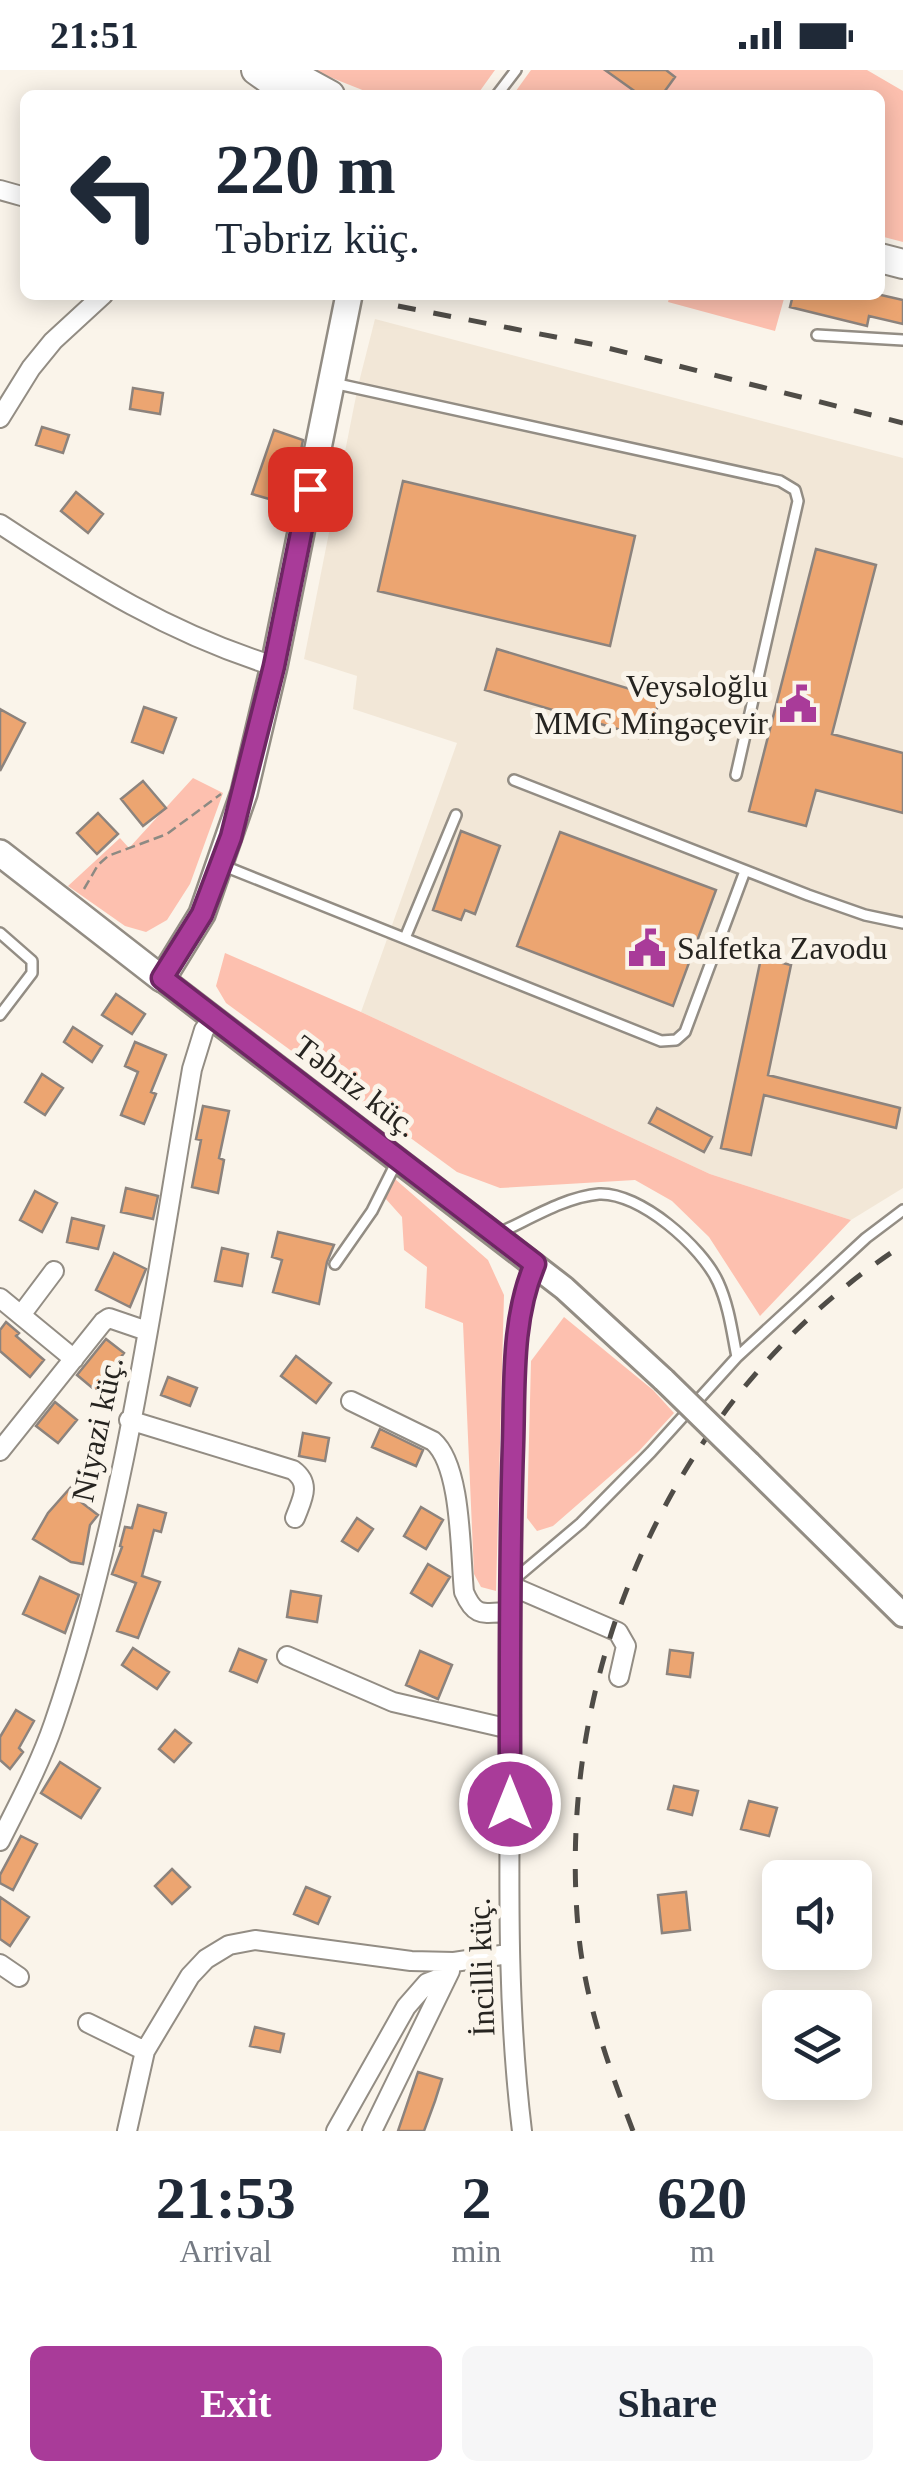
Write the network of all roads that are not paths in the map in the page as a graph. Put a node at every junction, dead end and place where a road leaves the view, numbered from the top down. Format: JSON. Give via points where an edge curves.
{"nodes":[{"id":1,"x":256,"y":70,"type":"edge"},
{"id":2,"x":284,"y":70,"type":"edge"},
{"id":3,"x":500,"y":70,"type":"edge"},
{"id":4,"x":514,"y":73,"type":"edge"},
{"id":5,"x":284,"y":90,"type":"edge"},
{"id":6,"x":321,"y":90,"type":"edge"},
{"id":7,"x":98,"y":300,"type":"edge"},
{"id":8,"x":348,"y":300,"type":"edge"},
{"id":9,"x":817,"y":335,"type":"dead end"},
{"id":10,"x":903,"y":340,"type":"edge"},
{"id":11,"x":333,"y":382,"type":"junction"},
{"id":12,"x":0,"y":418,"type":"edge"},
{"id":13,"x":0,"y":524,"type":"edge"},
{"id":14,"x":274,"y":666,"type":"junction"},
{"id":15,"x":736,"y":775,"type":"dead end"},
{"id":16,"x":514,"y":780,"type":"dead end"},
{"id":17,"x":456,"y":815,"type":"dead end"},
{"id":18,"x":0,"y":853,"type":"edge"},
{"id":19,"x":221,"y":865,"type":"junction"},
{"id":20,"x":745,"y":871,"type":"junction"},
{"id":21,"x":903,"y":923,"type":"edge"},
{"id":22,"x":0,"y":933,"type":"edge"},
{"id":23,"x":405,"y":938,"type":"junction"},
{"id":24,"x":162,"y":978,"type":"junction"},
{"id":25,"x":0,"y":1015,"type":"edge"},
{"id":26,"x":213,"y":1018,"type":"junction"},
{"id":27,"x":398,"y":1158,"type":"junction"},
{"id":28,"x":903,"y":1210,"type":"edge"},
{"id":29,"x":497,"y":1234,"type":"junction"},
{"id":30,"x":336,"y":1264,"type":"dead end"},
{"id":31,"x":535,"y":1264,"type":"junction"},
{"id":32,"x":54,"y":1271,"type":"dead end"},
{"id":33,"x":0,"y":1298,"type":"edge"},
{"id":34,"x":21,"y":1315,"type":"junction"},
{"id":35,"x":147,"y":1331,"type":"junction"},
{"id":36,"x":737,"y":1357,"type":"junction"},
{"id":37,"x":74,"y":1358,"type":"junction"},
{"id":38,"x":350,"y":1401,"type":"dead end"},
{"id":39,"x":130,"y":1420,"type":"junction"},
{"id":40,"x":0,"y":1451,"type":"edge"},
{"id":41,"x":295,"y":1518,"type":"dead end"},
{"id":42,"x":508,"y":1585,"type":"junction"},
{"id":43,"x":509,"y":1612,"type":"junction"},
{"id":44,"x":903,"y":1615,"type":"edge"},
{"id":45,"x":287,"y":1656,"type":"dead end"},
{"id":46,"x":619,"y":1678,"type":"dead end"},
{"id":47,"x":510,"y":1730,"type":"junction"},
{"id":48,"x":0,"y":1841,"type":"edge"},
{"id":49,"x":508,"y":1954,"type":"junction"},
{"id":50,"x":0,"y":1964,"type":"edge"},
{"id":51,"x":451,"y":1969,"type":"junction"},
{"id":52,"x":20,"y":1977,"type":"dead end"},
{"id":53,"x":88,"y":2023,"type":"dead end"},
{"id":54,"x":145,"y":2051,"type":"junction"},
{"id":55,"x":127,"y":2131,"type":"edge"},
{"id":56,"x":336,"y":2131,"type":"edge"},
{"id":57,"x":372,"y":2131,"type":"edge"},
{"id":58,"x":522,"y":2131,"type":"edge"}],
"edges":[{"from":1,"to":5,"type":"main road"},
{"from":2,"to":6,"type":"main road"},
{"from":3,"to":4,"type":"lane"},
{"from":7,"to":12,"type":"street","via":[[53,341]]},
{"from":8,"to":11,"type":"main road"},
{"from":9,"to":10,"type":"lane"},
{"from":11,"to":14,"type":"main road"},
{"from":11,"to":15,"type":"lane","via":[[780,480],[795,490],[798,501]]},
{"from":13,"to":14,"type":"street","via":[[158,622]]},
{"from":14,"to":19,"type":"main road"},
{"from":16,"to":20,"type":"lane"},
{"from":17,"to":23,"type":"lane"},
{"from":18,"to":24,"type":"main road","name":"Təbriz küç."},
{"from":19,"to":23,"type":"lane"},
{"from":19,"to":24,"type":"main road","via":[[202,914]]},
{"from":20,"to":21,"type":"lane"},
{"from":20,"to":23,"type":"lane","via":[[685,1032],[676,1040],[661,1041]]},
{"from":22,"to":25,"type":"lane","via":[[32,961],[32,973]]},
{"from":24,"to":26,"type":"street","name":"Təbriz küç."},
{"from":26,"to":27,"type":"street","name":"Təbriz küç."},
{"from":26,"to":35,"type":"street","name":"Niyazi küç.","via":[[192,1068]]},
{"from":27,"to":29,"type":"street","name":"Təbriz küç."},
{"from":27,"to":30,"type":"lane"},
{"from":28,"to":36,"type":"lane"},
{"from":29,"to":31,"type":"street","name":"Təbriz küç."},
{"from":29,"to":36,"type":"lane","via":[[581,1197],[628,1199],[707,1262],[729,1315]]},
{"from":31,"to":42,"type":"street","name":"İncilli küç.","via":[[516,1366]]},
{"from":31,"to":44,"type":"street","name":"Təbriz küç.","bridge":true,"via":[[605,1323]]},
{"from":32,"to":34,"type":"street"},
{"from":33,"to":34,"type":"street"},
{"from":34,"to":37,"type":"street"},
{"from":35,"to":37,"type":"street","via":[[109,1318]]},
{"from":35,"to":39,"type":"street","name":"Niyazi küç."},
{"from":36,"to":42,"type":"lane","via":[[581,1524]]},
{"from":37,"to":40,"type":"street"},
{"from":38,"to":43,"type":"street","via":[[442,1448],[454,1483],[470,1607]]},
{"from":39,"to":41,"type":"street","via":[[293,1470],[306,1487]]},
{"from":39,"to":48,"type":"street","name":"Niyazi küç.","via":[[53,1726]]},
{"from":42,"to":43,"type":"street","name":"İncilli küç."},
{"from":42,"to":46,"type":"street","via":[[618,1632],[626,1646]]},
{"from":43,"to":47,"type":"street","name":"İncilli küç."},
{"from":45,"to":47,"type":"street","via":[[393,1702]]},
{"from":47,"to":49,"type":"street","name":"İncilli küç."},
{"from":49,"to":51,"type":"street"},
{"from":49,"to":58,"type":"street","name":"İncilli küç."},
{"from":50,"to":52,"type":"street"},
{"from":51,"to":54,"type":"street","via":[[241,1941],[197,1966]]},
{"from":51,"to":56,"type":"street","via":[[406,2007]]},
{"from":51,"to":57,"type":"street"},
{"from":53,"to":54,"type":"street"},
{"from":54,"to":55,"type":"street"}]}
